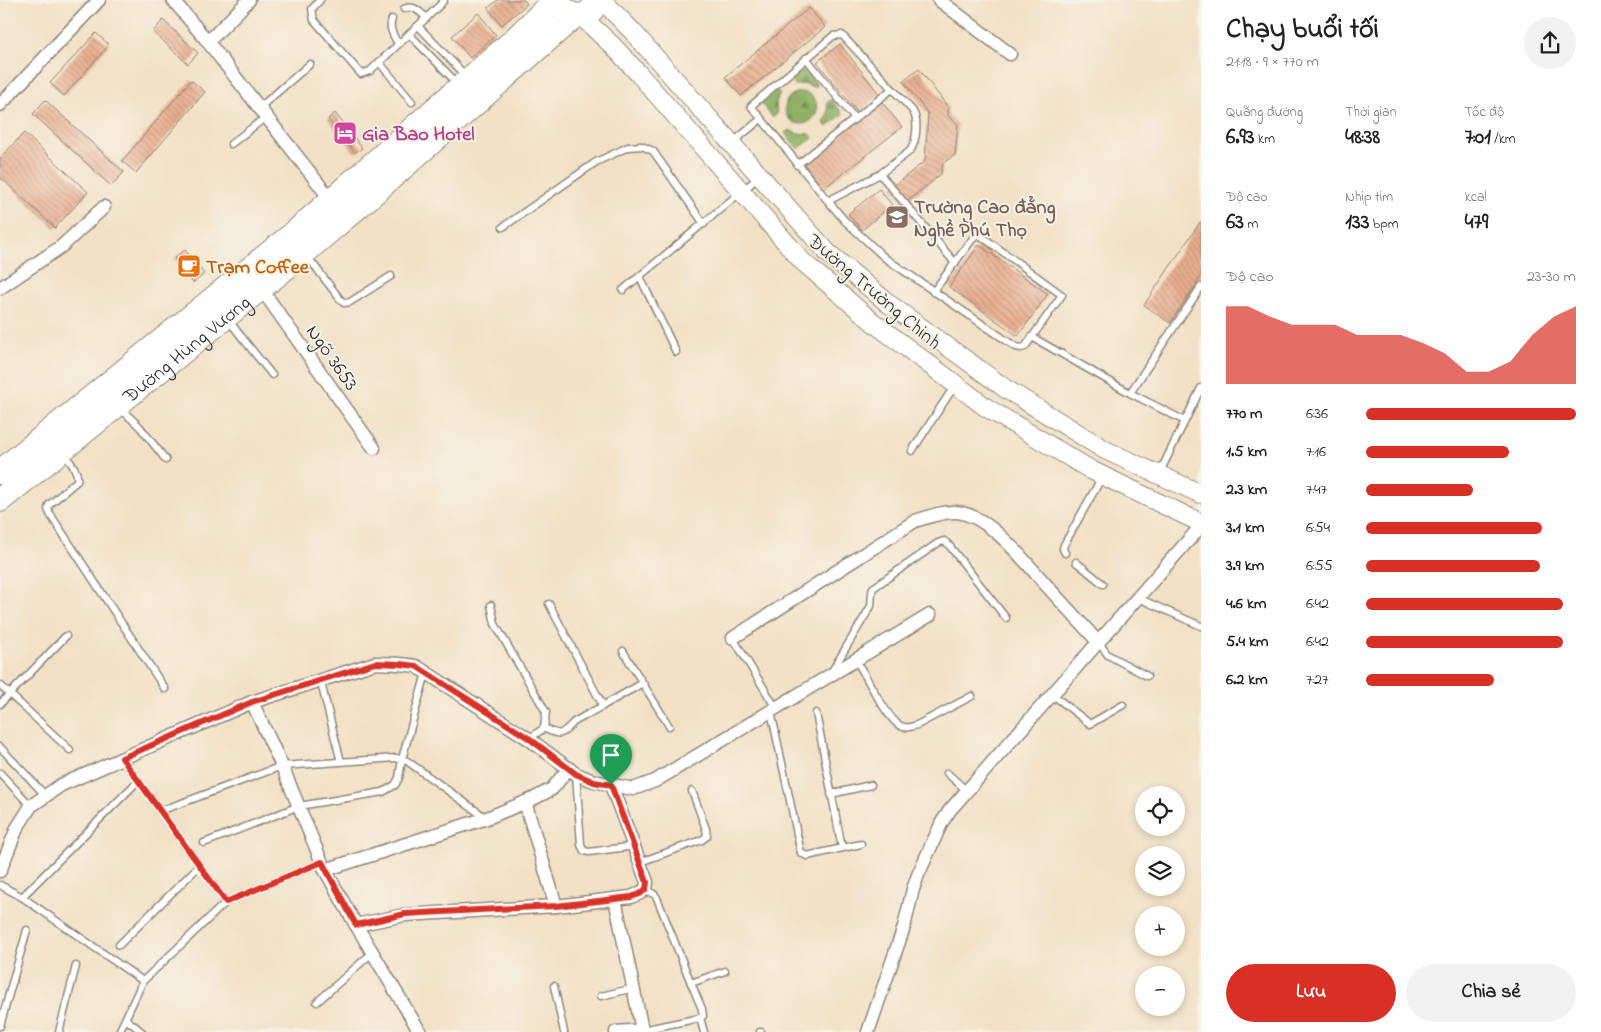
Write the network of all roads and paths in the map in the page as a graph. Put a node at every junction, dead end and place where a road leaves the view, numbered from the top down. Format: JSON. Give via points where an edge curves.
{"nodes":[{"id":1,"x":100,"y":0,"type":"edge"},
{"id":2,"x":173,"y":0,"type":"edge"},
{"id":3,"x":249,"y":0,"type":"edge"},
{"id":4,"x":320,"y":0,"type":"edge"},
{"id":5,"x":444,"y":0,"type":"edge"},
{"id":6,"x":602,"y":0,"type":"edge"},
{"id":7,"x":939,"y":0,"type":"edge"},
{"id":8,"x":573,"y":6,"type":"edge"},
{"id":9,"x":404,"y":9,"type":"dead end"},
{"id":10,"x":427,"y":18,"type":"junction"},
{"id":11,"x":392,"y":19,"type":"dead end"},
{"id":12,"x":418,"y":26,"type":"junction"},
{"id":13,"x":409,"y":34,"type":"junction"},
{"id":14,"x":208,"y":42,"type":"junction"},
{"id":15,"x":398,"y":44,"type":"junction"},
{"id":16,"x":1010,"y":54,"type":"dead end"},
{"id":17,"x":806,"y":58,"type":"junction"},
{"id":18,"x":379,"y":62,"type":"junction"},
{"id":19,"x":310,"y":64,"type":"dead end"},
{"id":20,"x":465,"y":84,"type":"junction"},
{"id":21,"x":892,"y":89,"type":"junction"},
{"id":22,"x":412,"y":102,"type":"dead end"},
{"id":23,"x":0,"y":105,"type":"edge"},
{"id":24,"x":262,"y":112,"type":"junction"},
{"id":25,"x":761,"y":118,"type":"junction"},
{"id":26,"x":855,"y":119,"type":"junction"},
{"id":27,"x":732,"y":143,"type":"junction"},
{"id":28,"x":231,"y":144,"type":"dead end"},
{"id":29,"x":797,"y":165,"type":"junction"},
{"id":30,"x":880,"y":174,"type":"junction"},
{"id":31,"x":760,"y":176,"type":"junction"},
{"id":32,"x":742,"y":192,"type":"junction"},
{"id":33,"x":332,"y":201,"type":"junction"},
{"id":34,"x":828,"y":201,"type":"junction"},
{"id":35,"x":104,"y":206,"type":"dead end"},
{"id":36,"x":704,"y":224,"type":"junction"},
{"id":37,"x":503,"y":226,"type":"dead end"},
{"id":38,"x":305,"y":252,"type":"junction"},
{"id":39,"x":955,"y":263,"type":"junction"},
{"id":40,"x":391,"y":276,"type":"dead end"},
{"id":41,"x":640,"y":277,"type":"junction"},
{"id":42,"x":260,"y":287,"type":"junction"},
{"id":43,"x":1201,"y":287,"type":"edge"},
{"id":44,"x":0,"y":288,"type":"edge"},
{"id":45,"x":623,"y":290,"type":"dead end"},
{"id":46,"x":933,"y":292,"type":"junction"},
{"id":47,"x":225,"y":316,"type":"junction"},
{"id":48,"x":1032,"y":338,"type":"junction"},
{"id":49,"x":676,"y":352,"type":"dead end"},
{"id":50,"x":272,"y":374,"type":"dead end"},
{"id":51,"x":956,"y":384,"type":"junction"},
{"id":52,"x":1201,"y":388,"type":"edge"},
{"id":53,"x":1130,"y":393,"type":"junction"},
{"id":54,"x":116,"y":405,"type":"junction"},
{"id":55,"x":1185,"y":421,"type":"junction"},
{"id":56,"x":374,"y":448,"type":"dead end"},
{"id":57,"x":61,"y":450,"type":"junction"},
{"id":58,"x":912,"y":451,"type":"dead end"},
{"id":59,"x":166,"y":460,"type":"dead end"},
{"id":60,"x":0,"y":472,"type":"edge"},
{"id":61,"x":1159,"y":475,"type":"junction"},
{"id":62,"x":1102,"y":476,"type":"junction"},
{"id":63,"x":1201,"y":494,"type":"edge"},
{"id":64,"x":0,"y":500,"type":"edge"},
{"id":65,"x":1201,"y":524,"type":"edge"},
{"id":66,"x":1065,"y":552,"type":"dead end"},
{"id":67,"x":1076,"y":562,"type":"dead end"},
{"id":68,"x":1103,"y":584,"type":"dead end"},
{"id":69,"x":1138,"y":598,"type":"junction"},
{"id":70,"x":549,"y":604,"type":"dead end"},
{"id":71,"x":491,"y":606,"type":"dead end"},
{"id":72,"x":930,"y":615,"type":"dead end"},
{"id":73,"x":1006,"y":618,"type":"dead end"},
{"id":74,"x":1201,"y":626,"type":"edge"},
{"id":75,"x":66,"y":636,"type":"dead end"},
{"id":76,"x":733,"y":638,"type":"joint"},
{"id":77,"x":1099,"y":643,"type":"junction"},
{"id":78,"x":623,"y":651,"type":"dead end"},
{"id":79,"x":856,"y":660,"type":"junction"},
{"id":80,"x":426,"y":673,"type":"junction"},
{"id":81,"x":828,"y":676,"type":"junction"},
{"id":82,"x":1147,"y":676,"type":"dead end"},
{"id":83,"x":320,"y":680,"type":"junction"},
{"id":84,"x":642,"y":684,"type":"junction"},
{"id":85,"x":0,"y":685,"type":"edge"},
{"id":86,"x":165,"y":690,"type":"dead end"},
{"id":87,"x":10,"y":694,"type":"junction"},
{"id":88,"x":1052,"y":695,"type":"junction"},
{"id":89,"x":972,"y":696,"type":"dead end"},
{"id":90,"x":252,"y":702,"type":"junction"},
{"id":91,"x":0,"y":704,"type":"edge"},
{"id":92,"x":1123,"y":705,"type":"dead end"},
{"id":93,"x":602,"y":706,"type":"junction"},
{"id":94,"x":773,"y":709,"type":"junction"},
{"id":95,"x":816,"y":713,"type":"dead end"},
{"id":96,"x":668,"y":726,"type":"dead end"},
{"id":97,"x":544,"y":728,"type":"junction"},
{"id":98,"x":530,"y":739,"type":"junction"},
{"id":99,"x":0,"y":747,"type":"edge"},
{"id":100,"x":70,"y":750,"type":"dead end"},
{"id":101,"x":122,"y":758,"type":"junction"},
{"id":102,"x":402,"y":759,"type":"junction"},
{"id":103,"x":341,"y":762,"type":"junction"},
{"id":104,"x":282,"y":766,"type":"junction"},
{"id":105,"x":572,"y":771,"type":"junction"},
{"id":106,"x":0,"y":773,"type":"edge"},
{"id":107,"x":947,"y":773,"type":"dead end"},
{"id":108,"x":138,"y":781,"type":"junction"},
{"id":109,"x":611,"y":785,"type":"junction"},
{"id":110,"x":871,"y":785,"type":"dead end"},
{"id":111,"x":967,"y":791,"type":"junction"},
{"id":112,"x":692,"y":792,"type":"dead end"},
{"id":113,"x":831,"y":794,"type":"junction"},
{"id":114,"x":45,"y":795,"type":"junction"},
{"id":115,"x":525,"y":802,"type":"junction"},
{"id":116,"x":31,"y":806,"type":"junction"},
{"id":117,"x":299,"y":806,"type":"junction"},
{"id":118,"x":160,"y":811,"type":"junction"},
{"id":119,"x":487,"y":818,"type":"junction"},
{"id":120,"x":204,"y":843,"type":"dead end"},
{"id":121,"x":861,"y":844,"type":"dead end"},
{"id":122,"x":635,"y":846,"type":"junction"},
{"id":123,"x":842,"y":848,"type":"junction"},
{"id":124,"x":640,"y":862,"type":"junction"},
{"id":125,"x":199,"y":866,"type":"junction"},
{"id":126,"x":323,"y":866,"type":"junction"},
{"id":127,"x":0,"y":872,"type":"edge"},
{"id":128,"x":0,"y":885,"type":"edge"},
{"id":129,"x":646,"y":889,"type":"junction"},
{"id":130,"x":22,"y":897,"type":"junction"},
{"id":131,"x":615,"y":899,"type":"junction"},
{"id":132,"x":226,"y":902,"type":"junction"},
{"id":133,"x":556,"y":906,"type":"junction"},
{"id":134,"x":356,"y":925,"type":"junction"},
{"id":135,"x":27,"y":930,"type":"dead end"},
{"id":136,"x":119,"y":945,"type":"dead end"},
{"id":137,"x":372,"y":952,"type":"junction"},
{"id":138,"x":76,"y":966,"type":"dead end"},
{"id":139,"x":724,"y":970,"type":"dead end"},
{"id":140,"x":143,"y":981,"type":"junction"},
{"id":141,"x":691,"y":983,"type":"junction"},
{"id":142,"x":554,"y":986,"type":"dead end"},
{"id":143,"x":634,"y":988,"type":"junction"},
{"id":144,"x":602,"y":996,"type":"dead end"},
{"id":145,"x":317,"y":1002,"type":"dead end"},
{"id":146,"x":700,"y":1018,"type":"junction"},
{"id":147,"x":126,"y":1019,"type":"junction"},
{"id":148,"x":0,"y":1026,"type":"edge"},
{"id":149,"x":642,"y":1031,"type":"edge"},
{"id":150,"x":59,"y":1032,"type":"edge"},
{"id":151,"x":119,"y":1032,"type":"edge"},
{"id":152,"x":142,"y":1032,"type":"edge"},
{"id":153,"x":420,"y":1032,"type":"edge"},
{"id":154,"x":564,"y":1032,"type":"edge"},
{"id":155,"x":616,"y":1032,"type":"edge"},
{"id":156,"x":704,"y":1032,"type":"edge"},
{"id":157,"x":868,"y":1032,"type":"edge"}],
"edges":[{"from":1,"to":23,"type":"street"},
{"from":2,"to":14,"type":"street"},
{"from":3,"to":14,"type":"street"},
{"from":4,"to":18,"type":"lane","via":[[312,9],[314,20],[361,74]]},
{"from":5,"to":10,"type":"lane"},
{"from":6,"to":27,"type":"main road","name":"Đường Trường Chinh"},
{"from":7,"to":16,"type":"street"},
{"from":8,"to":20,"type":"highway","name":"Đường Hùng Vương","via":[[513,41]]},
{"from":8,"to":32,"type":"main road","name":"Đường Trường Chinh","via":[[614,46]]},
{"from":8,"to":38,"type":"highway","name":"Đường Hùng Vương","via":[[368,198]]},
{"from":9,"to":10,"type":"lane","via":[[414,7]]},
{"from":10,"to":12,"type":"lane"},
{"from":11,"to":15,"type":"lane","via":[[390,29]]},
{"from":12,"to":13,"type":"lane"},
{"from":12,"to":20,"type":"lane"},
{"from":13,"to":15,"type":"lane"},
{"from":13,"to":20,"type":"lane"},
{"from":14,"to":24,"type":"street"},
{"from":15,"to":18,"type":"lane"},
{"from":17,"to":21,"type":"lane","via":[[833,36],[842,35]]},
{"from":17,"to":25,"type":"lane","via":[[751,106]]},
{"from":17,"to":26,"type":"lane"},
{"from":18,"to":22,"type":"lane"},
{"from":19,"to":24,"type":"lane"},
{"from":20,"to":33,"type":"highway","name":"Đường Hùng Vương"},
{"from":21,"to":26,"type":"lane"},
{"from":21,"to":30,"type":"lane","via":[[916,115],[917,122],[913,147]]},
{"from":24,"to":28,"type":"lane"},
{"from":24,"to":33,"type":"street"},
{"from":25,"to":27,"type":"lane"},
{"from":25,"to":29,"type":"lane"},
{"from":26,"to":29,"type":"lane"},
{"from":27,"to":31,"type":"main road","name":"Đường Trường Chinh"},
{"from":29,"to":34,"type":"lane"},
{"from":30,"to":34,"type":"lane"},
{"from":30,"to":39,"type":"lane"},
{"from":31,"to":32,"type":"lane"},
{"from":31,"to":61,"type":"main road","name":"Đường Trường Chinh","via":[[828,253],[889,304],[1006,389],[1105,450]]},
{"from":32,"to":36,"type":"lane"},
{"from":32,"to":51,"type":"main road","name":"Đường Trường Chinh","via":[[810,269],[874,323]]},
{"from":33,"to":60,"type":"highway","name":"Đường Hùng Vương"},
{"from":34,"to":46,"type":"lane","via":[[885,258]]},
{"from":35,"to":44,"type":"street","via":[[62,246]]},
{"from":36,"to":37,"type":"lane","via":[[653,151],[635,146],[596,162]]},
{"from":36,"to":41,"type":"lane"},
{"from":38,"to":40,"type":"lane","via":[[344,303]]},
{"from":38,"to":42,"type":"highway","name":"Đường Hùng Vương"},
{"from":39,"to":46,"type":"lane"},
{"from":39,"to":48,"type":"lane","via":[[976,233],[1062,295]]},
{"from":41,"to":45,"type":"lane"},
{"from":41,"to":49,"type":"lane"},
{"from":42,"to":47,"type":"highway","name":"Đường Hùng Vương"},
{"from":42,"to":56,"type":"street","name":"Ngõ 3653"},
{"from":43,"to":53,"type":"lane"},
{"from":46,"to":48,"type":"lane","via":[[1016,347],[1026,346]]},
{"from":47,"to":50,"type":"lane"},
{"from":47,"to":54,"type":"highway","name":"Đường Hùng Vương"},
{"from":48,"to":53,"type":"lane"},
{"from":51,"to":58,"type":"lane"},
{"from":51,"to":62,"type":"main road","name":"Đường Trường Chinh","via":[[987,408]]},
{"from":52,"to":55,"type":"lane"},
{"from":53,"to":55,"type":"lane"},
{"from":54,"to":57,"type":"highway","name":"Đường Hùng Vương"},
{"from":54,"to":59,"type":"lane","via":[[135,422]]},
{"from":55,"to":61,"type":"lane"},
{"from":57,"to":64,"type":"highway","name":"Đường Hùng Vương"},
{"from":57,"to":86,"type":"lane","via":[[78,477],[49,505],[50,514]]},
{"from":61,"to":63,"type":"main road","name":"Đường Trường Chinh"},
{"from":62,"to":65,"type":"main road","name":"Đường Trường Chinh"},
{"from":62,"to":66,"type":"lane","via":[[1064,545]]},
{"from":65,"to":69,"type":"street"},
{"from":67,"to":68,"type":"lane"},
{"from":69,"to":74,"type":"lane"},
{"from":69,"to":77,"type":"street"},
{"from":70,"to":93,"type":"lane"},
{"from":71,"to":97,"type":"lane","via":[[495,624],[546,712]]},
{"from":72,"to":79,"type":"street"},
{"from":73,"to":81,"type":"lane","via":[[944,541],[873,588],[871,606]]},
{"from":75,"to":87,"type":"lane"},
{"from":76,"to":77,"type":"street","via":[[915,521],[956,511],[986,524],[1008,543]]},
{"from":76,"to":94,"type":"lane"},
{"from":77,"to":82,"type":"lane","via":[[1108,655]]},
{"from":77,"to":88,"type":"street"},
{"from":78,"to":84,"type":"lane"},
{"from":79,"to":81,"type":"street"},
{"from":79,"to":89,"type":"lane","via":[[890,717],[907,728],[917,726]]},
{"from":80,"to":83,"type":"street","via":[[416,666],[375,663]]},
{"from":80,"to":98,"type":"street"},
{"from":80,"to":102,"type":"lane"},
{"from":81,"to":94,"type":"street"},
{"from":83,"to":90,"type":"street"},
{"from":83,"to":103,"type":"lane"},
{"from":84,"to":93,"type":"lane"},
{"from":84,"to":96,"type":"lane"},
{"from":85,"to":87,"type":"lane"},
{"from":87,"to":91,"type":"lane"},
{"from":87,"to":100,"type":"lane"},
{"from":88,"to":92,"type":"lane","via":[[1090,724]]},
{"from":88,"to":111,"type":"street"},
{"from":90,"to":101,"type":"street"},
{"from":90,"to":104,"type":"street"},
{"from":93,"to":97,"type":"lane","via":[[574,722],[562,734]]},
{"from":94,"to":109,"type":"street","via":[[655,781],[633,789]]},
{"from":94,"to":123,"type":"lane","via":[[801,854],[807,856]]},
{"from":95,"to":113,"type":"lane"},
{"from":97,"to":98,"type":"lane"},
{"from":98,"to":105,"type":"street"},
{"from":99,"to":114,"type":"lane"},
{"from":101,"to":108,"type":"lane"},
{"from":101,"to":114,"type":"street"},
{"from":102,"to":103,"type":"lane"},
{"from":102,"to":117,"type":"lane","via":[[395,785],[383,792]]},
{"from":102,"to":119,"type":"lane"},
{"from":103,"to":104,"type":"lane"},
{"from":104,"to":117,"type":"street"},
{"from":104,"to":118,"type":"lane"},
{"from":105,"to":109,"type":"street","via":[[594,782]]},
{"from":105,"to":115,"type":"street","via":[[552,789]]},
{"from":105,"to":122,"type":"lane","via":[[584,851]]},
{"from":106,"to":116,"type":"lane"},
{"from":107,"to":111,"type":"lane"},
{"from":108,"to":118,"type":"lane"},
{"from":108,"to":130,"type":"lane"},
{"from":109,"to":122,"type":"street"},
{"from":110,"to":113,"type":"lane"},
{"from":111,"to":157,"type":"street","via":[[942,822],[918,874],[904,927]]},
{"from":112,"to":124,"type":"lane","via":[[707,836]]},
{"from":113,"to":123,"type":"lane"},
{"from":114,"to":116,"type":"street"},
{"from":115,"to":119,"type":"street"},
{"from":115,"to":133,"type":"street"},
{"from":116,"to":127,"type":"street","via":[[17,828]]},
{"from":117,"to":120,"type":"lane"},
{"from":117,"to":126,"type":"street"},
{"from":118,"to":125,"type":"lane"},
{"from":119,"to":126,"type":"street"},
{"from":121,"to":123,"type":"lane"},
{"from":122,"to":124,"type":"street"},
{"from":124,"to":129,"type":"street"},
{"from":125,"to":132,"type":"lane"},
{"from":125,"to":136,"type":"lane"},
{"from":126,"to":132,"type":"lane"},
{"from":126,"to":134,"type":"street"},
{"from":128,"to":130,"type":"lane"},
{"from":129,"to":131,"type":"street","via":[[631,897]]},
{"from":129,"to":141,"type":"lane","via":[[657,898]]},
{"from":130,"to":140,"type":"lane"},
{"from":131,"to":133,"type":"street"},
{"from":131,"to":143,"type":"street"},
{"from":132,"to":140,"type":"lane"},
{"from":133,"to":134,"type":"street","via":[[405,914]]},
{"from":134,"to":137,"type":"street"},
{"from":135,"to":148,"type":"lane"},
{"from":137,"to":145,"type":"lane"},
{"from":137,"to":153,"type":"street"},
{"from":138,"to":150,"type":"lane"},
{"from":139,"to":141,"type":"lane"},
{"from":140,"to":147,"type":"lane"},
{"from":141,"to":146,"type":"lane","via":[[702,1009]]},
{"from":142,"to":154,"type":"lane"},
{"from":143,"to":144,"type":"lane"},
{"from":143,"to":149,"type":"street"},
{"from":146,"to":149,"type":"lane"},
{"from":146,"to":156,"type":"lane"},
{"from":147,"to":151,"type":"lane"},
{"from":147,"to":152,"type":"lane"},
{"from":149,"to":155,"type":"street"}]}
